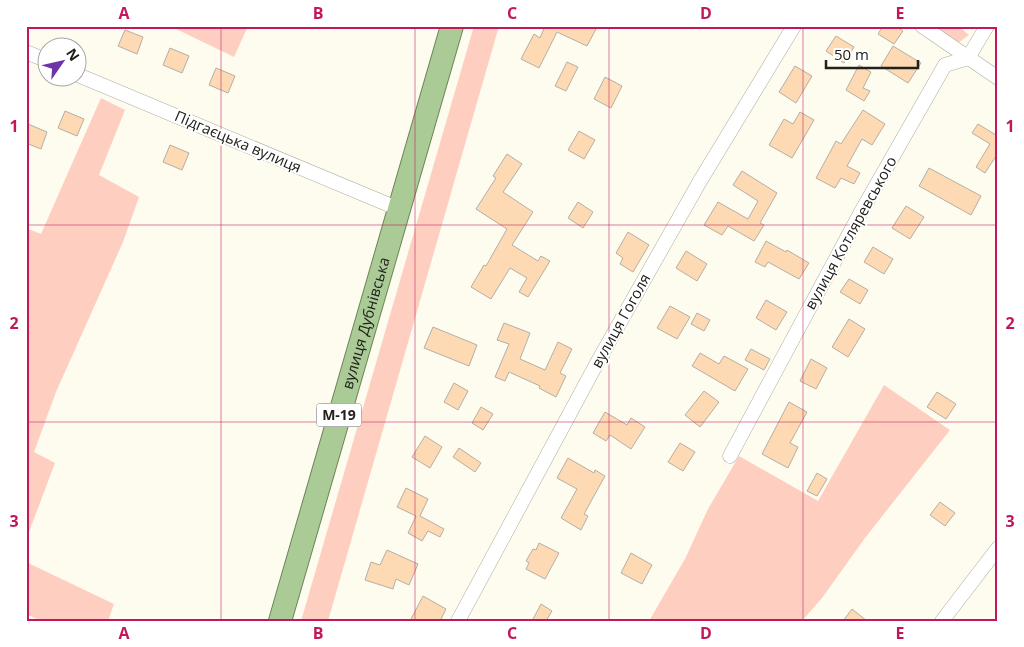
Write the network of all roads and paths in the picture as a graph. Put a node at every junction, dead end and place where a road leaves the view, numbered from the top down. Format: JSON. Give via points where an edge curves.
{"nodes":[{"id":1,"x":452,"y":26,"type":"edge"},
{"id":2,"x":794,"y":26,"type":"edge"},
{"id":3,"x":922,"y":26,"type":"edge"},
{"id":4,"x":987,"y":26,"type":"edge"},
{"id":5,"x":26,"y":52,"type":"edge"},
{"id":6,"x":38,"y":57,"type":"edge"},
{"id":7,"x":968,"y":58,"type":"junction"},
{"id":8,"x":998,"y":78,"type":"edge"},
{"id":9,"x":88,"y":79,"type":"edge"},
{"id":10,"x":399,"y":209,"type":"junction"},
{"id":11,"x":730,"y":456,"type":"dead end"},
{"id":12,"x":998,"y":548,"type":"edge"},
{"id":13,"x":280,"y":621,"type":"edge"},
{"id":14,"x":458,"y":621,"type":"edge"},
{"id":15,"x":942,"y":621,"type":"edge"}],
"edges":[{"from":1,"to":10,"type":"highway","name":"вулиця Дубнівська","number":"М-19"},
{"from":2,"to":14,"type":"street","name":"вулиця Гоголя","via":[[700,181],[597,363]]},
{"from":3,"to":7,"type":"street"},
{"from":4,"to":7,"type":"street"},
{"from":5,"to":6,"type":"street"},
{"from":7,"to":8,"type":"street"},
{"from":7,"to":11,"type":"street","name":"вулиця Котляревського","via":[[945,65]]},
{"from":9,"to":10,"type":"street","name":"Підгаєцька вулиця"},
{"from":10,"to":13,"type":"highway","name":"вулиця Дубнівська","number":"М-19"},
{"from":12,"to":15,"type":"street"}]}
